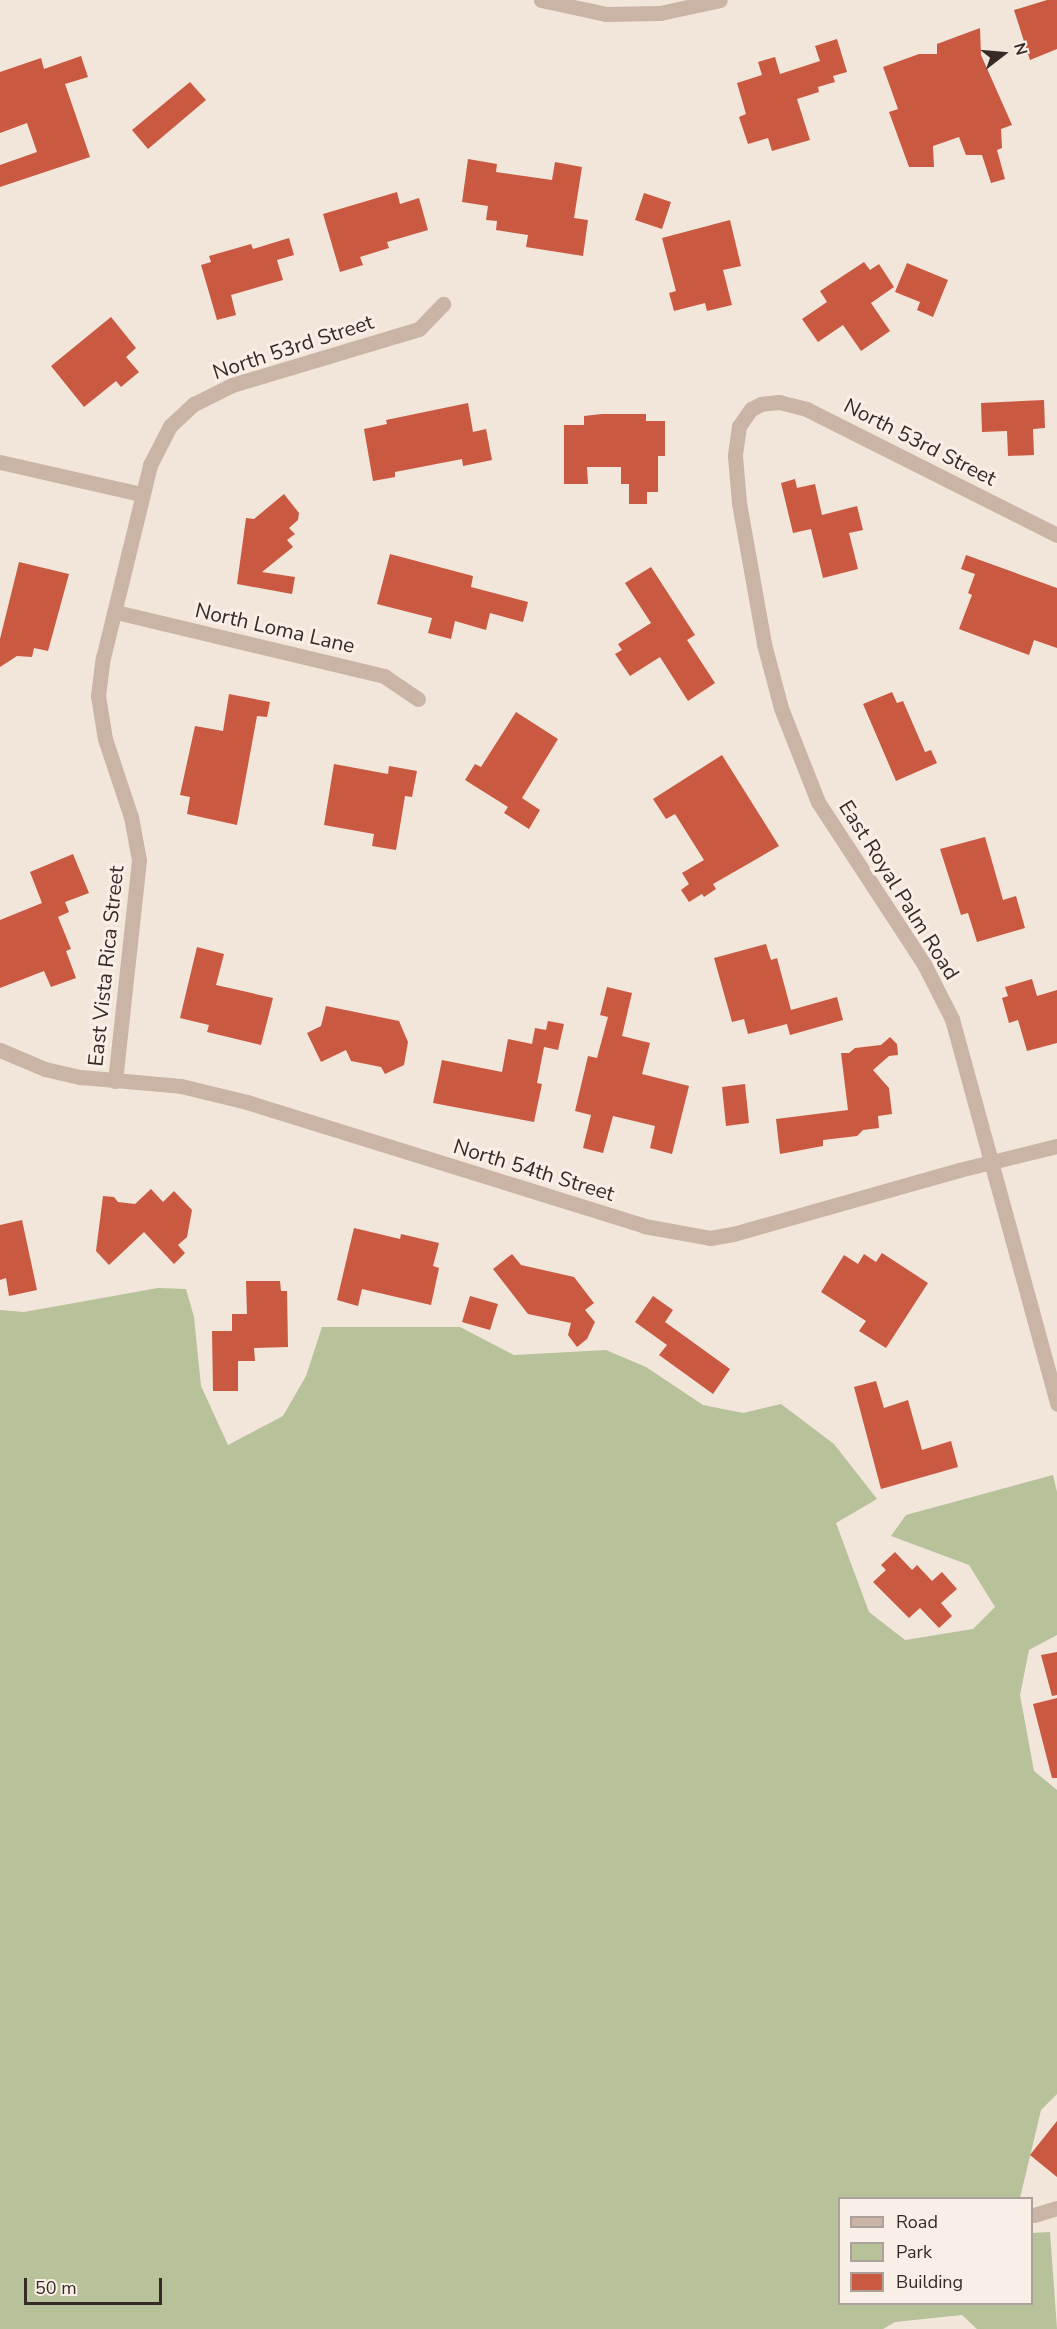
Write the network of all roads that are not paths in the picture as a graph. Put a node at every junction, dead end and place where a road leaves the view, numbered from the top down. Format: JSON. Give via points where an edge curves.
{"nodes":[{"id":1,"x":541,"y":0,"type":"edge"},
{"id":2,"x":720,"y":0,"type":"edge"},
{"id":3,"x":443,"y":304,"type":"dead end"},
{"id":4,"x":761,"y":404,"type":"joint"},
{"id":5,"x":0,"y":462,"type":"edge"},
{"id":6,"x":141,"y":494,"type":"junction"},
{"id":7,"x":1057,"y":535,"type":"edge"},
{"id":8,"x":116,"y":612,"type":"junction"},
{"id":9,"x":418,"y":699,"type":"dead end"},
{"id":10,"x":0,"y":1050,"type":"edge"},
{"id":11,"x":115,"y":1081,"type":"junction"},
{"id":12,"x":1057,"y":1146,"type":"edge"},
{"id":13,"x":991,"y":1163,"type":"junction"},
{"id":14,"x":1057,"y":1404,"type":"edge"},
{"id":15,"x":1057,"y":2208,"type":"edge"},
{"id":16,"x":1034,"y":2215,"type":"dead end"}],
"edges":[{"from":1,"to":2,"type":"street","via":[[606,14],[660,13]]},
{"from":3,"to":6,"type":"street","name":"North 53rd Street","via":[[419,329],[232,385],[194,404],[170,426],[150,465]]},
{"from":4,"to":7,"type":"street","name":"North 53rd Street","via":[[779,402],[807,409]]},
{"from":4,"to":13,"type":"street","name":"East Royal Palm Road","via":[[751,409],[739,426],[735,456],[739,503],[764,644],[781,708],[818,802],[938,986],[952,1019]]},
{"from":5,"to":6,"type":"street"},
{"from":6,"to":8,"type":"street","name":"North 53rd Street"},
{"from":8,"to":9,"type":"street","name":"North Loma Lane","via":[[384,676]]},
{"from":8,"to":11,"type":"street","name":"East Vista Rica Street","via":[[103,658],[98,696],[105,739],[131,817],[140,860]]},
{"from":10,"to":11,"type":"street","name":"North 54th Street","via":[[45,1069]]},
{"from":11,"to":13,"type":"street","name":"North 54th Street","via":[[181,1086],[247,1102],[644,1226],[710,1238]]},
{"from":12,"to":13,"type":"street","name":"North 54th Street"},
{"from":13,"to":14,"type":"street","name":"East Royal Palm Road"},
{"from":15,"to":16,"type":"street"}]}
